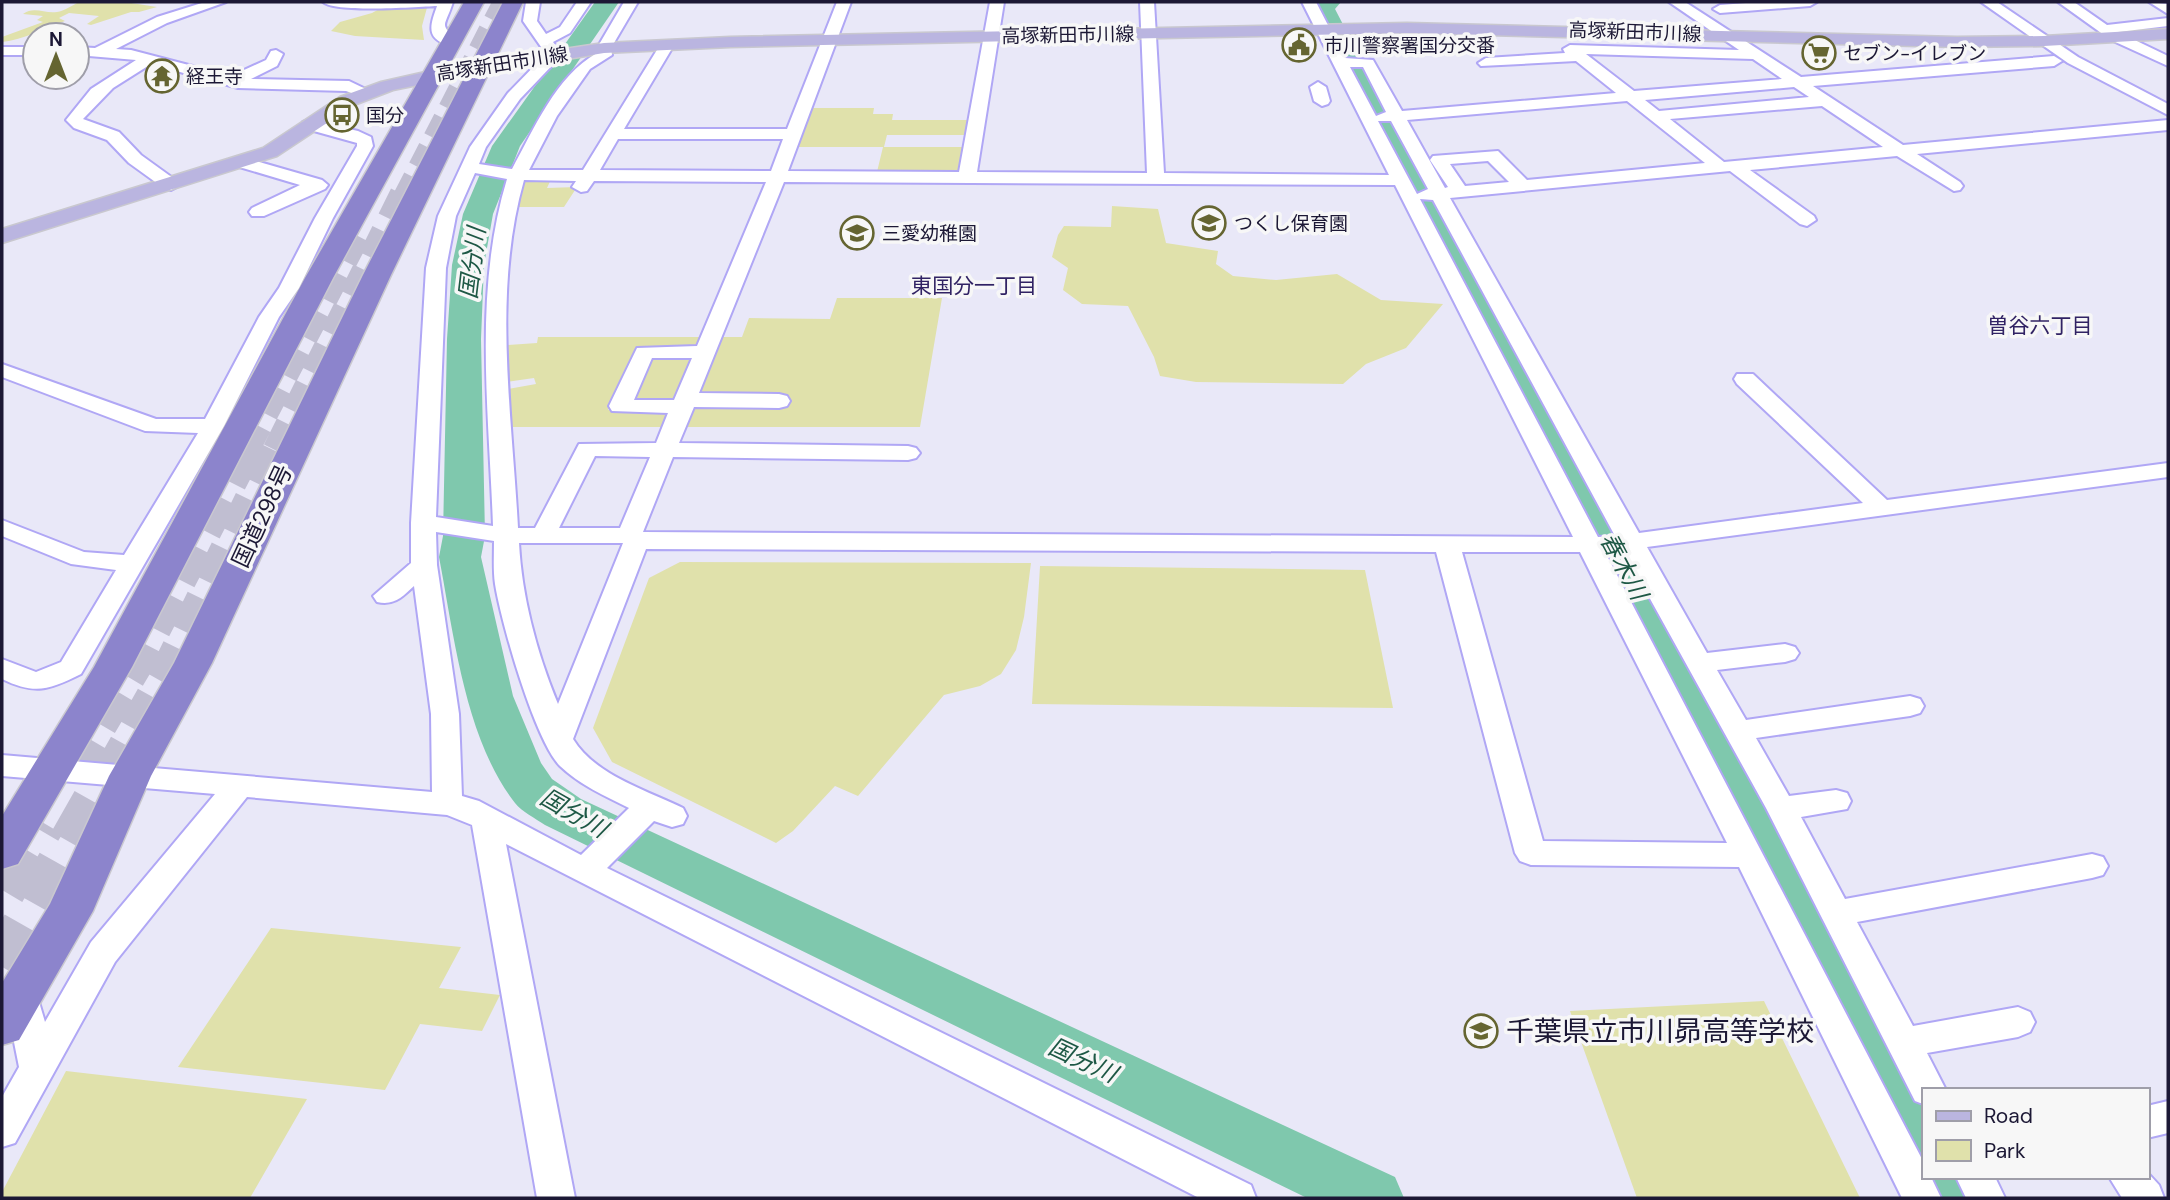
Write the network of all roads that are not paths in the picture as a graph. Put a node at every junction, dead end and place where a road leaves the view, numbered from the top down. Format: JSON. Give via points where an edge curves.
{"nodes":[{"id":1,"x":219,"y":2,"type":"edge"},
{"id":2,"x":330,"y":2,"type":"edge"},
{"id":3,"x":444,"y":2,"type":"edge"},
{"id":4,"x":474,"y":2,"type":"edge"},
{"id":5,"x":513,"y":2,"type":"edge"},
{"id":6,"x":533,"y":2,"type":"edge"},
{"id":7,"x":584,"y":2,"type":"edge"},
{"id":8,"x":631,"y":2,"type":"edge"},
{"id":9,"x":844,"y":2,"type":"edge"},
{"id":10,"x":997,"y":2,"type":"edge"},
{"id":11,"x":1147,"y":2,"type":"edge"},
{"id":12,"x":1309,"y":2,"type":"edge"},
{"id":13,"x":1676,"y":2,"type":"edge"},
{"id":14,"x":1810,"y":2,"type":"edge"},
{"id":15,"x":1988,"y":2,"type":"edge"},
{"id":16,"x":2064,"y":2,"type":"edge"},
{"id":17,"x":2156,"y":2,"type":"edge"},
{"id":18,"x":1720,"y":9,"type":"dead end"},
{"id":19,"x":2168,"y":10,"type":"edge"},
{"id":20,"x":2168,"y":22,"type":"edge"},
{"id":21,"x":1330,"y":29,"type":"junction"},
{"id":22,"x":1149,"y":33,"type":"junction"},
{"id":23,"x":2111,"y":33,"type":"junction"},
{"id":24,"x":2168,"y":34,"type":"edge"},
{"id":25,"x":1726,"y":35,"type":"junction"},
{"id":26,"x":990,"y":37,"type":"junction"},
{"id":27,"x":830,"y":40,"type":"junction"},
{"id":28,"x":2044,"y":41,"type":"junction"},
{"id":29,"x":451,"y":42,"type":"junction"},
{"id":30,"x":667,"y":44,"type":"junction"},
{"id":31,"x":549,"y":48,"type":"junction"},
{"id":32,"x":597,"y":49,"type":"junction"},
{"id":33,"x":2,"y":51,"type":"edge"},
{"id":34,"x":21,"y":51,"type":"edge"},
{"id":35,"x":91,"y":51,"type":"edge"},
{"id":36,"x":100,"y":51,"type":"junction"},
{"id":37,"x":1643,"y":51,"type":"junction"},
{"id":38,"x":2168,"y":51,"type":"edge"},
{"id":39,"x":1704,"y":53,"type":"junction"},
{"id":40,"x":2149,"y":53,"type":"junction"},
{"id":41,"x":276,"y":54,"type":"dead end"},
{"id":42,"x":1753,"y":55,"type":"junction"},
{"id":43,"x":1579,"y":56,"type":"junction"},
{"id":44,"x":150,"y":59,"type":"junction"},
{"id":45,"x":2054,"y":61,"type":"dead end"},
{"id":46,"x":1348,"y":62,"type":"junction"},
{"id":47,"x":2168,"y":62,"type":"edge"},
{"id":48,"x":1486,"y":63,"type":"dead end"},
{"id":49,"x":480,"y":67,"type":"junction"},
{"id":50,"x":432,"y":75,"type":"junction"},
{"id":51,"x":232,"y":82,"type":"junction"},
{"id":52,"x":1796,"y":83,"type":"junction"},
{"id":53,"x":1749,"y":87,"type":"junction"},
{"id":54,"x":1698,"y":91,"type":"junction"},
{"id":55,"x":366,"y":93,"type":"junction"},
{"id":56,"x":1629,"y":97,"type":"junction"},
{"id":57,"x":1823,"y":101,"type":"junction"},
{"id":58,"x":2168,"y":110,"type":"edge"},
{"id":59,"x":1396,"y":116,"type":"junction"},
{"id":60,"x":1654,"y":116,"type":"junction"},
{"id":61,"x":1371,"y":117,"type":"junction"},
{"id":62,"x":309,"y":125,"type":"junction"},
{"id":63,"x":2168,"y":125,"type":"edge"},
{"id":64,"x":614,"y":134,"type":"junction"},
{"id":65,"x":794,"y":134,"type":"junction"},
{"id":66,"x":1900,"y":150,"type":"junction"},
{"id":67,"x":242,"y":162,"type":"junction"},
{"id":68,"x":471,"y":167,"type":"junction"},
{"id":69,"x":1727,"y":167,"type":"junction"},
{"id":70,"x":513,"y":175,"type":"junction"},
{"id":71,"x":588,"y":176,"type":"junction"},
{"id":72,"x":778,"y":177,"type":"junction"},
{"id":73,"x":967,"y":179,"type":"junction"},
{"id":74,"x":1156,"y":180,"type":"junction"},
{"id":75,"x":171,"y":185,"type":"junction"},
{"id":76,"x":1523,"y":186,"type":"junction"},
{"id":77,"x":1954,"y":186,"type":"dead end"},
{"id":78,"x":578,"y":192,"type":"dead end"},
{"id":79,"x":1428,"y":192,"type":"junction"},
{"id":80,"x":258,"y":212,"type":"dead end"},
{"id":81,"x":1807,"y":220,"type":"dead end"},
{"id":82,"x":2,"y":236,"type":"edge"},
{"id":83,"x":706,"y":352,"type":"junction"},
{"id":84,"x":2,"y":370,"type":"edge"},
{"id":85,"x":1745,"y":379,"type":"dead end"},
{"id":86,"x":779,"y":401,"type":"dead end"},
{"id":87,"x":685,"y":404,"type":"junction"},
{"id":88,"x":213,"y":426,"type":"junction"},
{"id":89,"x":666,"y":449,"type":"junction"},
{"id":90,"x":908,"y":453,"type":"dead end"},
{"id":91,"x":2168,"y":470,"type":"edge"},
{"id":92,"x":1882,"y":508,"type":"junction"},
{"id":93,"x":429,"y":524,"type":"junction"},
{"id":94,"x":2,"y":527,"type":"edge"},
{"id":95,"x":498,"y":534,"type":"junction"},
{"id":96,"x":543,"y":536,"type":"junction"},
{"id":97,"x":633,"y":538,"type":"junction"},
{"id":98,"x":1633,"y":543,"type":"junction"},
{"id":99,"x":1447,"y":545,"type":"junction"},
{"id":100,"x":1596,"y":545,"type":"junction"},
{"id":101,"x":132,"y":564,"type":"junction"},
{"id":102,"x":424,"y":565,"type":"junction"},
{"id":103,"x":386,"y":596,"type":"dead end"},
{"id":104,"x":1785,"y":653,"type":"dead end"},
{"id":105,"x":1699,"y":663,"type":"junction"},
{"id":106,"x":2,"y":668,"type":"edge"},
{"id":107,"x":1910,"y":706,"type":"dead end"},
{"id":108,"x":1738,"y":731,"type":"junction"},
{"id":109,"x":558,"y":738,"type":"junction"},
{"id":110,"x":2,"y":765,"type":"edge"},
{"id":111,"x":50,"y":769,"type":"junction"},
{"id":112,"x":130,"y":776,"type":"junction"},
{"id":113,"x":240,"y":785,"type":"junction"},
{"id":114,"x":1836,"y":801,"type":"dead end"},
{"id":115,"x":447,"y":804,"type":"junction"},
{"id":116,"x":1781,"y":808,"type":"junction"},
{"id":117,"x":486,"y":818,"type":"junction"},
{"id":118,"x":2,"y":852,"type":"edge"},
{"id":119,"x":1749,"y":855,"type":"junction"},
{"id":120,"x":2092,"y":866,"type":"dead end"},
{"id":121,"x":589,"y":868,"type":"junction"},
{"id":122,"x":1836,"y":913,"type":"junction"},
{"id":123,"x":21,"y":992,"type":"junction"},
{"id":124,"x":2018,"y":1022,"type":"dead end"},
{"id":125,"x":2,"y":1025,"type":"edge"},
{"id":126,"x":1902,"y":1043,"type":"junction"},
{"id":127,"x":37,"y":1068,"type":"junction"},
{"id":128,"x":1927,"y":1088,"type":"edge"},
{"id":129,"x":2168,"y":1117,"type":"edge"},
{"id":130,"x":2149,"y":1122,"type":"edge"},
{"id":131,"x":2,"y":1131,"type":"edge"},
{"id":132,"x":1976,"y":1179,"type":"edge"},
{"id":133,"x":2130,"y":1179,"type":"edge"},
{"id":134,"x":556,"y":1198,"type":"edge"},
{"id":135,"x":1237,"y":1198,"type":"edge"},
{"id":136,"x":1922,"y":1198,"type":"edge"},
{"id":137,"x":1986,"y":1198,"type":"edge"},
{"id":138,"x":2145,"y":1198,"type":"edge"}],
"edges":[{"from":1,"to":36,"type":"street","via":[[162,20]]},
{"from":2,"to":3,"type":"street"},
{"from":3,"to":29,"type":"street","via":[[437,27]]},
{"from":4,"to":29,"type":"highway"},
{"from":5,"to":49,"type":"highway","name":"国道298号"},
{"from":6,"to":31,"type":"street","via":[[530,21]]},
{"from":7,"to":31,"type":"street"},
{"from":8,"to":32,"type":"street"},
{"from":9,"to":27,"type":"street"},
{"from":10,"to":26,"type":"street"},
{"from":11,"to":22,"type":"street"},
{"from":12,"to":21,"type":"street"},
{"from":13,"to":25,"type":"street"},
{"from":14,"to":18,"type":"street"},
{"from":15,"to":28,"type":"street"},
{"from":16,"to":23,"type":"street"},
{"from":17,"to":19,"type":"street"},
{"from":20,"to":23,"type":"street"},
{"from":21,"to":22,"type":"main road","name":"高塚新田市川線"},
{"from":21,"to":25,"type":"main road","name":"高塚新田市川線"},
{"from":21,"to":46,"type":"street"},
{"from":22,"to":26,"type":"main road","name":"高塚新田市川線"},
{"from":22,"to":74,"type":"street"},
{"from":23,"to":24,"type":"main road","name":"高塚新田市川線"},
{"from":23,"to":28,"type":"main road","name":"高塚新田市川線"},
{"from":23,"to":40,"type":"street"},
{"from":25,"to":28,"type":"main road","name":"高塚新田市川線"},
{"from":25,"to":42,"type":"street"},
{"from":26,"to":27,"type":"main road","name":"高塚新田市川線"},
{"from":26,"to":73,"type":"street"},
{"from":27,"to":30,"type":"main road","name":"高塚新田市川線"},
{"from":27,"to":65,"type":"street"},
{"from":28,"to":58,"type":"street"},
{"from":29,"to":50,"type":"highway"},
{"from":30,"to":32,"type":"main road","name":"高塚新田市川線"},
{"from":30,"to":64,"type":"street"},
{"from":31,"to":32,"type":"main road","name":"高塚新田市川線"},
{"from":31,"to":49,"type":"main road","name":"高塚新田市川線"},
{"from":31,"to":68,"type":"street","via":[[478,146]]},
{"from":32,"to":70,"type":"street","via":[[602,57],[584,66]]},
{"from":33,"to":34,"type":"street"},
{"from":35,"to":36,"type":"street"},
{"from":36,"to":44,"type":"street"},
{"from":37,"to":39,"type":"street"},
{"from":37,"to":43,"type":"street","via":[[1570,49]]},
{"from":37,"to":54,"type":"street"},
{"from":38,"to":40,"type":"street"},
{"from":39,"to":42,"type":"street"},
{"from":39,"to":53,"type":"street"},
{"from":40,"to":47,"type":"street"},
{"from":41,"to":51,"type":"street","via":[[272,63]]},
{"from":42,"to":52,"type":"street"},
{"from":43,"to":48,"type":"street"},
{"from":43,"to":56,"type":"street"},
{"from":44,"to":51,"type":"street"},
{"from":44,"to":75,"type":"street","via":[[95,96],[74,120],[113,135],[135,159]]},
{"from":45,"to":52,"type":"street"},
{"from":46,"to":59,"type":"street","via":[[1368,63]]},
{"from":46,"to":61,"type":"street"},
{"from":49,"to":50,"type":"main road","name":"高塚新田市川線"},
{"from":49,"to":112,"type":"highway","name":"国道298号","via":[[193,663]]},
{"from":50,"to":55,"type":"main road","name":"高塚新田市川線"},
{"from":50,"to":111,"type":"highway","via":[[113,667]]},
{"from":51,"to":55,"type":"street","via":[[349,86]]},
{"from":52,"to":53,"type":"street"},
{"from":52,"to":57,"type":"street"},
{"from":53,"to":54,"type":"street"},
{"from":54,"to":56,"type":"street"},
{"from":55,"to":62,"type":"main road","name":"高塚新田市川線"},
{"from":56,"to":59,"type":"street"},
{"from":56,"to":60,"type":"street"},
{"from":57,"to":60,"type":"street"},
{"from":57,"to":66,"type":"street"},
{"from":59,"to":61,"type":"street"},
{"from":59,"to":79,"type":"street"},
{"from":60,"to":69,"type":"street"},
{"from":61,"to":79,"type":"street"},
{"from":62,"to":67,"type":"main road","name":"高塚新田市川線","via":[[275,149]]},
{"from":62,"to":88,"type":"street","via":[[352,135],[365,141],[365,146]]},
{"from":63,"to":66,"type":"street"},
{"from":64,"to":65,"type":"street"},
{"from":64,"to":71,"type":"street"},
{"from":65,"to":72,"type":"street"},
{"from":66,"to":69,"type":"street"},
{"from":66,"to":77,"type":"street"},
{"from":67,"to":75,"type":"main road","name":"高塚新田市川線"},
{"from":67,"to":80,"type":"street","via":[[317,184]]},
{"from":68,"to":70,"type":"street"},
{"from":68,"to":93,"type":"street","via":[[447,216],[436,268]]},
{"from":69,"to":76,"type":"street"},
{"from":69,"to":81,"type":"street"},
{"from":70,"to":71,"type":"street"},
{"from":70,"to":95,"type":"street","via":[[498,263]]},
{"from":71,"to":72,"type":"street"},
{"from":71,"to":78,"type":"street"},
{"from":72,"to":73,"type":"street"},
{"from":72,"to":83,"type":"street"},
{"from":73,"to":74,"type":"street"},
{"from":74,"to":79,"type":"street"},
{"from":75,"to":82,"type":"main road","name":"高塚新田市川線"},
{"from":76,"to":79,"type":"street"},
{"from":76,"to":79,"type":"street","via":[[1492,155],[1439,160]]},
{"from":79,"to":98,"type":"street"},
{"from":79,"to":100,"type":"street"},
{"from":83,"to":87,"type":"street"},
{"from":83,"to":87,"type":"street","via":[[644,352],[620,406]]},
{"from":84,"to":88,"type":"street","via":[[153,426]]},
{"from":85,"to":92,"type":"street"},
{"from":86,"to":87,"type":"street"},
{"from":87,"to":89,"type":"street"},
{"from":88,"to":101,"type":"street"},
{"from":89,"to":90,"type":"street"},
{"from":89,"to":96,"type":"street","via":[[587,449]]},
{"from":89,"to":97,"type":"street"},
{"from":91,"to":92,"type":"street"},
{"from":92,"to":98,"type":"street"},
{"from":93,"to":95,"type":"street"},
{"from":93,"to":102,"type":"street"},
{"from":94,"to":101,"type":"street","via":[[80,559]]},
{"from":95,"to":96,"type":"street"},
{"from":95,"to":109,"type":"street","via":[[520,634]]},
{"from":96,"to":97,"type":"street"},
{"from":97,"to":99,"type":"street"},
{"from":97,"to":109,"type":"street"},
{"from":98,"to":100,"type":"street"},
{"from":98,"to":105,"type":"street"},
{"from":99,"to":100,"type":"street"},
{"from":99,"to":119,"type":"street","via":[[1531,853]]},
{"from":100,"to":119,"type":"street"},
{"from":101,"to":106,"type":"street","via":[[71,668],[33,683]]},
{"from":102,"to":103,"type":"street"},
{"from":102,"to":115,"type":"street","via":[[445,714]]},
{"from":104,"to":105,"type":"street"},
{"from":105,"to":108,"type":"street"},
{"from":107,"to":108,"type":"street"},
{"from":108,"to":116,"type":"street"},
{"from":109,"to":121,"type":"street","via":[[569,757],[597,779],[655,812]]},
{"from":110,"to":111,"type":"street"},
{"from":111,"to":112,"type":"street"},
{"from":111,"to":118,"type":"highway"},
{"from":112,"to":113,"type":"street"},
{"from":112,"to":123,"type":"highway","name":"国道298号","via":[[70,911]]},
{"from":113,"to":115,"type":"street"},
{"from":113,"to":127,"type":"street","via":[[103,952]]},
{"from":114,"to":116,"type":"street"},
{"from":115,"to":117,"type":"street"},
{"from":116,"to":122,"type":"street"},
{"from":117,"to":121,"type":"street"},
{"from":117,"to":134,"type":"street"},
{"from":119,"to":136,"type":"street"},
{"from":120,"to":122,"type":"street"},
{"from":121,"to":135,"type":"street"},
{"from":122,"to":126,"type":"street"},
{"from":123,"to":125,"type":"highway","name":"国道298号"},
{"from":123,"to":127,"type":"street"},
{"from":124,"to":126,"type":"street"},
{"from":126,"to":128,"type":"street"},
{"from":127,"to":131,"type":"street"},
{"from":129,"to":130,"type":"street"},
{"from":132,"to":137,"type":"street"},
{"from":133,"to":138,"type":"street"}]}
